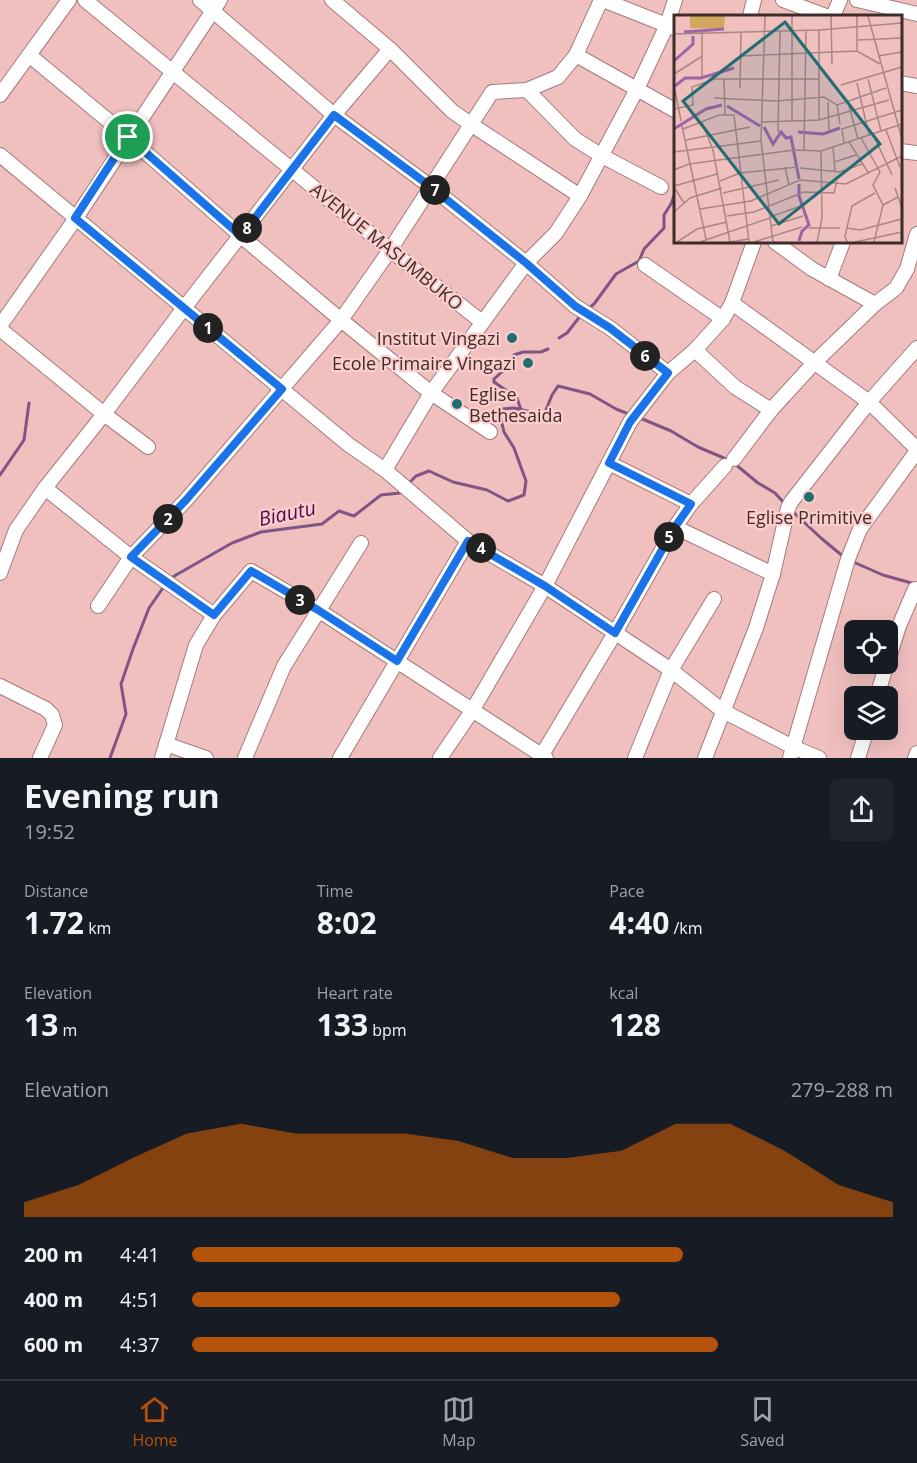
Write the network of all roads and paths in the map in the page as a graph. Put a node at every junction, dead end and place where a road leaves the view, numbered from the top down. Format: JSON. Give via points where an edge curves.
{"nodes":[{"id":1,"x":69,"y":0,"type":"edge"},
{"id":2,"x":85,"y":0,"type":"edge"},
{"id":3,"x":200,"y":0,"type":"edge"},
{"id":4,"x":332,"y":0,"type":"edge"},
{"id":5,"x":602,"y":0,"type":"edge"},
{"id":6,"x":675,"y":0,"type":"edge"},
{"id":7,"x":754,"y":0,"type":"edge"},
{"id":8,"x":783,"y":0,"type":"edge"},
{"id":9,"x":840,"y":0,"type":"edge"},
{"id":10,"x":857,"y":0,"type":"edge"},
{"id":11,"x":216,"y":5,"type":"edge"},
{"id":12,"x":917,"y":14,"type":"edge"},
{"id":13,"x":750,"y":15,"type":"edge"},
{"id":14,"x":823,"y":15,"type":"edge"},
{"id":15,"x":833,"y":15,"type":"edge"},
{"id":16,"x":671,"y":27,"type":"edge"},
{"id":17,"x":390,"y":49,"type":"junction"},
{"id":18,"x":29,"y":55,"type":"junction"},
{"id":19,"x":576,"y":56,"type":"junction"},
{"id":20,"x":172,"y":73,"type":"junction"},
{"id":21,"x":902,"y":83,"type":"edge"},
{"id":22,"x":917,"y":86,"type":"edge"},
{"id":23,"x":637,"y":89,"type":"junction"},
{"id":24,"x":526,"y":90,"type":"junction"},
{"id":25,"x":0,"y":95,"type":"edge"},
{"id":26,"x":674,"y":110,"type":"edge"},
{"id":27,"x":334,"y":115,"type":"junction"},
{"id":28,"x":472,"y":125,"type":"junction"},
{"id":29,"x":128,"y":137,"type":"junction"},
{"id":30,"x":902,"y":151,"type":"edge"},
{"id":31,"x":917,"y":153,"type":"edge"},
{"id":32,"x":0,"y":155,"type":"edge"},
{"id":33,"x":602,"y":156,"type":"junction"},
{"id":34,"x":292,"y":169,"type":"junction"},
{"id":35,"x":431,"y":187,"type":"junction"},
{"id":36,"x":661,"y":187,"type":"dead end"},
{"id":37,"x":580,"y":196,"type":"junction"},
{"id":38,"x":75,"y":218,"type":"junction"},
{"id":39,"x":917,"y":234,"type":"edge"},
{"id":40,"x":241,"y":236,"type":"junction"},
{"id":41,"x":754,"y":243,"type":"edge"},
{"id":42,"x":776,"y":243,"type":"edge"},
{"id":43,"x":843,"y":243,"type":"edge"},
{"id":44,"x":390,"y":250,"type":"junction"},
{"id":45,"x":526,"y":263,"type":"junction"},
{"id":46,"x":645,"y":265,"type":"dead end"},
{"id":47,"x":828,"y":279,"type":"junction"},
{"id":48,"x":732,"y":303,"type":"junction"},
{"id":49,"x":875,"y":304,"type":"junction"},
{"id":50,"x":184,"y":308,"type":"junction"},
{"id":51,"x":723,"y":319,"type":"junction"},
{"id":52,"x":341,"y":320,"type":"junction"},
{"id":53,"x":482,"y":322,"type":"junction"},
{"id":54,"x":0,"y":328,"type":"edge"},
{"id":55,"x":917,"y":348,"type":"edge"},
{"id":56,"x":695,"y":350,"type":"junction"},
{"id":57,"x":814,"y":363,"type":"junction"},
{"id":58,"x":668,"y":373,"type":"junction"},
{"id":59,"x":282,"y":389,"type":"junction"},
{"id":60,"x":431,"y":393,"type":"junction"},
{"id":61,"x":869,"y":402,"type":"junction"},
{"id":62,"x":771,"y":410,"type":"junction"},
{"id":63,"x":104,"y":414,"type":"junction"},
{"id":64,"x":490,"y":432,"type":"dead end"},
{"id":65,"x":148,"y":447,"type":"dead end"},
{"id":66,"x":917,"y":450,"type":"edge"},
{"id":67,"x":609,"y":463,"type":"junction"},
{"id":68,"x":385,"y":470,"type":"junction"},
{"id":69,"x":45,"y":488,"type":"junction"},
{"id":70,"x":691,"y":504,"type":"junction"},
{"id":71,"x":675,"y":527,"type":"junction"},
{"id":72,"x":468,"y":541,"type":"junction"},
{"id":73,"x":361,"y":543,"type":"dead end"},
{"id":74,"x":131,"y":557,"type":"junction"},
{"id":75,"x":0,"y":573,"type":"edge"},
{"id":76,"x":773,"y":574,"type":"junction"},
{"id":77,"x":545,"y":586,"type":"junction"},
{"id":78,"x":915,"y":589,"type":"dead end"},
{"id":79,"x":714,"y":599,"type":"dead end"},
{"id":80,"x":98,"y":606,"type":"dead end"},
{"id":81,"x":318,"y":610,"type":"junction"},
{"id":82,"x":214,"y":615,"type":"junction"},
{"id":83,"x":898,"y":629,"type":"edge"},
{"id":84,"x":615,"y":633,"type":"junction"},
{"id":85,"x":397,"y":661,"type":"junction"},
{"id":86,"x":671,"y":670,"type":"junction"},
{"id":87,"x":0,"y":686,"type":"edge"},
{"id":88,"x":472,"y":711,"type":"junction"},
{"id":89,"x":723,"y":711,"type":"junction"},
{"id":90,"x":864,"y":740,"type":"edge"},
{"id":91,"x":166,"y":744,"type":"junction"},
{"id":92,"x":792,"y":752,"type":"edge"},
{"id":93,"x":917,"y":753,"type":"edge"},
{"id":94,"x":542,"y":757,"type":"edge"},
{"id":95,"x":40,"y":758,"type":"edge"},
{"id":96,"x":162,"y":758,"type":"edge"},
{"id":97,"x":206,"y":758,"type":"edge"},
{"id":98,"x":244,"y":758,"type":"edge"},
{"id":99,"x":340,"y":758,"type":"edge"},
{"id":100,"x":440,"y":758,"type":"edge"},
{"id":101,"x":635,"y":758,"type":"edge"},
{"id":102,"x":705,"y":758,"type":"edge"},
{"id":103,"x":819,"y":758,"type":"edge"},
{"id":104,"x":858,"y":758,"type":"edge"},
{"id":105,"x":915,"y":758,"type":"edge"}],
"edges":[{"from":1,"to":18,"type":"street"},
{"from":2,"to":20,"type":"street","name":"AVENUE MASUMBUKO"},
{"from":3,"to":11,"type":"street"},
{"from":4,"to":17,"type":"street"},
{"from":5,"to":16,"type":"street"},
{"from":5,"to":19,"type":"street"},
{"from":6,"to":16,"type":"street"},
{"from":7,"to":13,"type":"street"},
{"from":8,"to":14,"type":"street"},
{"from":9,"to":15,"type":"street"},
{"from":10,"to":12,"type":"street"},
{"from":11,"to":20,"type":"street"},
{"from":11,"to":27,"type":"street"},
{"from":16,"to":23,"type":"street"},
{"from":17,"to":27,"type":"street"},
{"from":17,"to":28,"type":"street","via":[[452,111]]},
{"from":18,"to":25,"type":"street"},
{"from":18,"to":29,"type":"street"},
{"from":19,"to":23,"type":"street"},
{"from":19,"to":24,"type":"street","via":[[558,78]]},
{"from":20,"to":29,"type":"street"},
{"from":20,"to":34,"type":"street","name":"AVENUE MASUMBUKO"},
{"from":21,"to":22,"type":"street"},
{"from":23,"to":26,"type":"street"},
{"from":23,"to":33,"type":"street"},
{"from":24,"to":28,"type":"street","via":[[492,92]]},
{"from":24,"to":33,"type":"street","via":[[575,139]]},
{"from":27,"to":34,"type":"street"},
{"from":27,"to":35,"type":"street"},
{"from":28,"to":35,"type":"street"},
{"from":28,"to":37,"type":"street"},
{"from":29,"to":38,"type":"street"},
{"from":29,"to":40,"type":"street"},
{"from":30,"to":31,"type":"street"},
{"from":32,"to":38,"type":"street"},
{"from":33,"to":36,"type":"street"},
{"from":33,"to":37,"type":"street"},
{"from":34,"to":40,"type":"street"},
{"from":34,"to":44,"type":"street","name":"AVENUE MASUMBUKO"},
{"from":35,"to":44,"type":"street"},
{"from":35,"to":45,"type":"street"},
{"from":37,"to":45,"type":"street","via":[[556,233]]},
{"from":38,"to":50,"type":"street"},
{"from":38,"to":54,"type":"street"},
{"from":39,"to":49,"type":"street","via":[[908,269],[896,288]]},
{"from":40,"to":50,"type":"street"},
{"from":40,"to":52,"type":"street"},
{"from":41,"to":48,"type":"street"},
{"from":42,"to":47,"type":"street"},
{"from":43,"to":47,"type":"street"},
{"from":44,"to":52,"type":"street"},
{"from":44,"to":53,"type":"street","name":"AVENUE MASUMBUKO"},
{"from":45,"to":53,"type":"street"},
{"from":45,"to":58,"type":"street","via":[[575,306]]},
{"from":46,"to":51,"type":"street"},
{"from":47,"to":49,"type":"street"},
{"from":48,"to":51,"type":"street"},
{"from":48,"to":57,"type":"street"},
{"from":49,"to":57,"type":"street"},
{"from":50,"to":59,"type":"street"},
{"from":50,"to":63,"type":"street"},
{"from":51,"to":56,"type":"street"},
{"from":52,"to":59,"type":"street"},
{"from":52,"to":60,"type":"street"},
{"from":53,"to":60,"type":"street"},
{"from":54,"to":63,"type":"street"},
{"from":55,"to":61,"type":"street"},
{"from":56,"to":58,"type":"street"},
{"from":56,"to":62,"type":"street","via":[[735,387]]},
{"from":57,"to":61,"type":"street"},
{"from":57,"to":62,"type":"street"},
{"from":58,"to":67,"type":"street","via":[[633,418]]},
{"from":59,"to":68,"type":"street"},
{"from":59,"to":74,"type":"street"},
{"from":60,"to":64,"type":"street"},
{"from":60,"to":68,"type":"street"},
{"from":61,"to":66,"type":"street"},
{"from":61,"to":76,"type":"street","via":[[789,505]]},
{"from":62,"to":70,"type":"street"},
{"from":63,"to":65,"type":"street"},
{"from":63,"to":69,"type":"street"},
{"from":66,"to":92,"type":"street","via":[[860,529]]},
{"from":67,"to":70,"type":"street"},
{"from":67,"to":77,"type":"street"},
{"from":68,"to":72,"type":"street"},
{"from":69,"to":74,"type":"street"},
{"from":69,"to":75,"type":"street","via":[[16,530]]},
{"from":70,"to":71,"type":"street"},
{"from":71,"to":76,"type":"street"},
{"from":71,"to":84,"type":"street"},
{"from":72,"to":77,"type":"street"},
{"from":72,"to":85,"type":"street"},
{"from":73,"to":81,"type":"street"},
{"from":74,"to":80,"type":"street"},
{"from":74,"to":82,"type":"street"},
{"from":76,"to":89,"type":"street"},
{"from":77,"to":84,"type":"street"},
{"from":77,"to":88,"type":"street"},
{"from":78,"to":83,"type":"street"},
{"from":79,"to":86,"type":"street"},
{"from":81,"to":82,"type":"street","via":[[251,571]]},
{"from":81,"to":85,"type":"street"},
{"from":81,"to":98,"type":"street","via":[[284,666]]},
{"from":82,"to":91,"type":"street","via":[[196,645]]},
{"from":84,"to":86,"type":"street"},
{"from":84,"to":94,"type":"street"},
{"from":85,"to":88,"type":"street"},
{"from":85,"to":99,"type":"street"},
{"from":86,"to":89,"type":"street"},
{"from":86,"to":101,"type":"street"},
{"from":87,"to":95,"type":"street","via":[[52,715],[55,725]]},
{"from":88,"to":94,"type":"street"},
{"from":88,"to":100,"type":"street"},
{"from":89,"to":92,"type":"street"},
{"from":89,"to":102,"type":"street"},
{"from":90,"to":104,"type":"street"},
{"from":91,"to":96,"type":"street"},
{"from":91,"to":97,"type":"street"},
{"from":92,"to":103,"type":"street"},
{"from":93,"to":105,"type":"street"}]}
